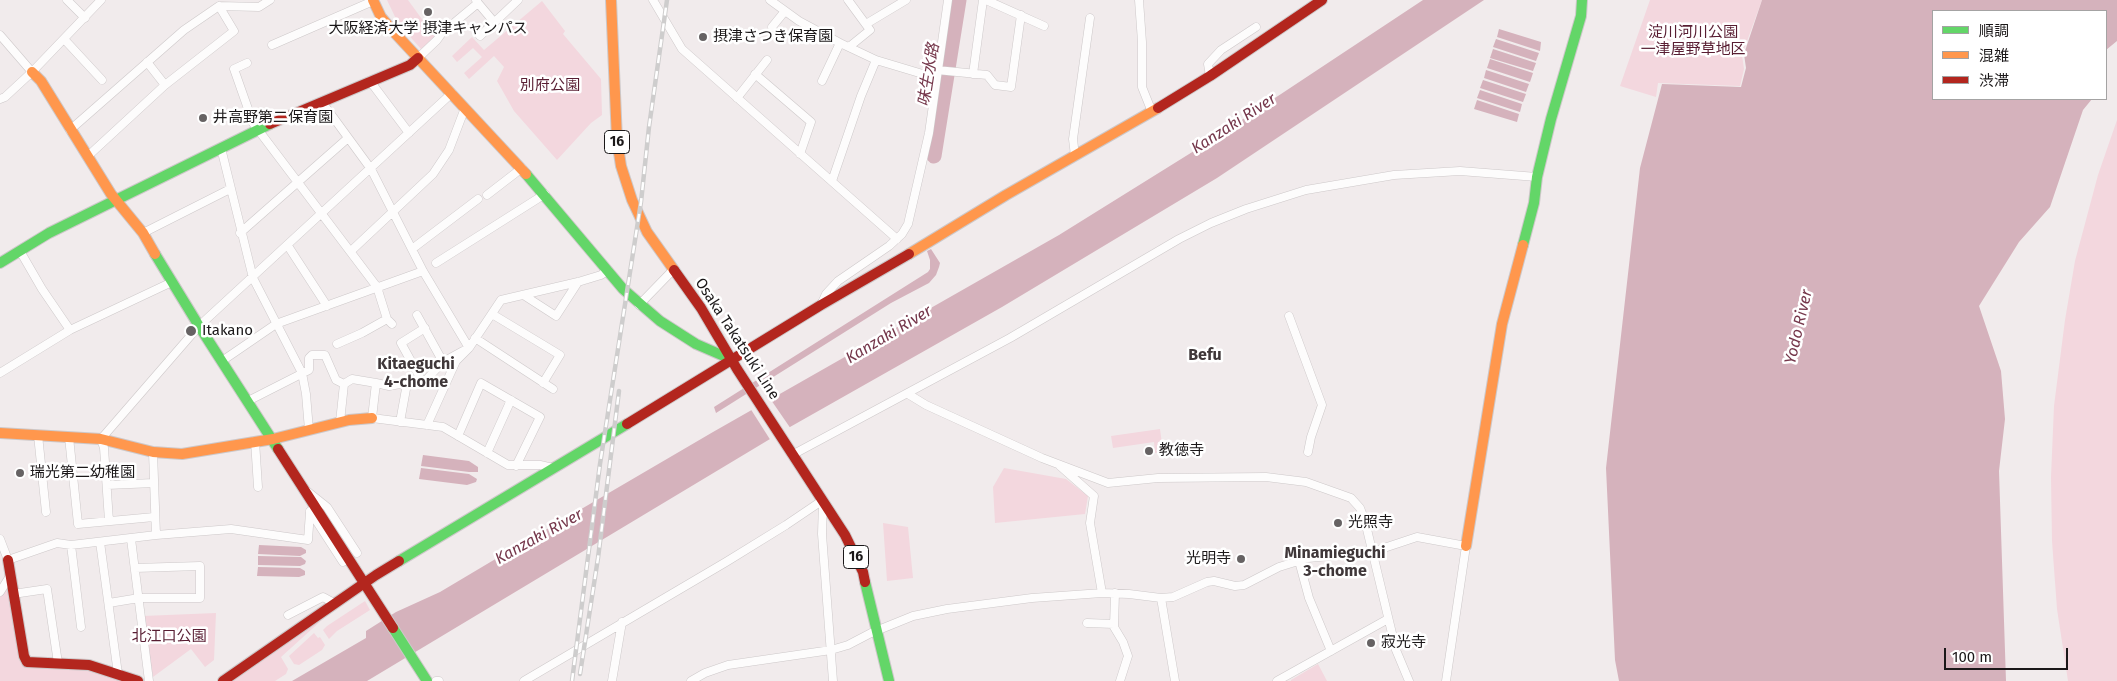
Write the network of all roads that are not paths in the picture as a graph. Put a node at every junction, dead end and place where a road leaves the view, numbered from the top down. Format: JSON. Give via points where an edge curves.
{"nodes":[{"id":1,"x":67,"y":0,"type":"edge"},
{"id":2,"x":270,"y":0,"type":"edge"},
{"id":3,"x":373,"y":0,"type":"edge"},
{"id":4,"x":611,"y":0,"type":"edge"},
{"id":5,"x":653,"y":0,"type":"edge"},
{"id":6,"x":770,"y":0,"type":"edge"},
{"id":7,"x":848,"y":0,"type":"edge"},
{"id":8,"x":906,"y":0,"type":"edge"},
{"id":9,"x":948,"y":0,"type":"edge"},
{"id":10,"x":984,"y":0,"type":"edge"},
{"id":11,"x":1139,"y":0,"type":"edge"},
{"id":12,"x":1322,"y":0,"type":"edge"},
{"id":13,"x":1582,"y":0,"type":"edge"},
{"id":14,"x":98,"y":1,"type":"edge"},
{"id":15,"x":477,"y":1,"type":"edge"},
{"id":16,"x":519,"y":2,"type":"edge"},
{"id":17,"x":220,"y":6,"type":"junction"},
{"id":18,"x":785,"y":11,"type":"junction"},
{"id":19,"x":1021,"y":15,"type":"junction"},
{"id":20,"x":84,"y":18,"type":"junction"},
{"id":21,"x":1090,"y":18,"type":"dead end"},
{"id":22,"x":494,"y":22,"type":"junction"},
{"id":23,"x":866,"y":24,"type":"junction"},
{"id":24,"x":1044,"y":26,"type":"dead end"},
{"id":25,"x":772,"y":27,"type":"dead end"},
{"id":26,"x":1256,"y":27,"type":"dead end"},
{"id":27,"x":0,"y":35,"type":"edge"},
{"id":28,"x":480,"y":36,"type":"dead end"},
{"id":29,"x":64,"y":39,"type":"junction"},
{"id":30,"x":840,"y":43,"type":"junction"},
{"id":31,"x":272,"y":45,"type":"dead end"},
{"id":32,"x":848,"y":47,"type":"junction"},
{"id":33,"x":418,"y":58,"type":"junction"},
{"id":34,"x":767,"y":60,"type":"dead end"},
{"id":35,"x":876,"y":60,"type":"junction"},
{"id":36,"x":147,"y":62,"type":"junction"},
{"id":37,"x":247,"y":62,"type":"dead end"},
{"id":38,"x":32,"y":72,"type":"junction"},
{"id":39,"x":755,"y":74,"type":"junction"},
{"id":40,"x":937,"y":74,"type":"junction"},
{"id":41,"x":973,"y":74,"type":"junction"},
{"id":42,"x":1210,"y":76,"type":"junction"},
{"id":43,"x":102,"y":80,"type":"dead end"},
{"id":44,"x":370,"y":81,"type":"junction"},
{"id":45,"x":822,"y":81,"type":"dead end"},
{"id":46,"x":165,"y":85,"type":"junction"},
{"id":47,"x":452,"y":93,"type":"junction"},
{"id":48,"x":0,"y":98,"type":"edge"},
{"id":49,"x":736,"y":98,"type":"junction"},
{"id":50,"x":322,"y":102,"type":"junction"},
{"id":51,"x":465,"y":108,"type":"junction"},
{"id":52,"x":1152,"y":112,"type":"junction"},
{"id":53,"x":259,"y":129,"type":"junction"},
{"id":54,"x":70,"y":130,"type":"junction"},
{"id":55,"x":410,"y":133,"type":"junction"},
{"id":56,"x":348,"y":138,"type":"junction"},
{"id":57,"x":221,"y":148,"type":"junction"},
{"id":58,"x":800,"y":154,"type":"junction"},
{"id":59,"x":88,"y":156,"type":"junction"},
{"id":60,"x":1074,"y":156,"type":"junction"},
{"id":61,"x":522,"y":168,"type":"junction"},
{"id":62,"x":371,"y":169,"type":"junction"},
{"id":63,"x":1537,"y":177,"type":"junction"},
{"id":64,"x":299,"y":182,"type":"junction"},
{"id":65,"x":832,"y":182,"type":"junction"},
{"id":66,"x":230,"y":189,"type":"junction"},
{"id":67,"x":545,"y":194,"type":"junction"},
{"id":68,"x":487,"y":195,"type":"dead end"},
{"id":69,"x":478,"y":199,"type":"dead end"},
{"id":70,"x":117,"y":200,"type":"junction"},
{"id":71,"x":393,"y":212,"type":"junction"},
{"id":72,"x":323,"y":213,"type":"junction"},
{"id":73,"x":240,"y":233,"type":"junction"},
{"id":74,"x":143,"y":234,"type":"junction"},
{"id":75,"x":897,"y":240,"type":"junction"},
{"id":76,"x":288,"y":246,"type":"junction"},
{"id":77,"x":412,"y":249,"type":"junction"},
{"id":78,"x":20,"y":251,"type":"junction"},
{"id":79,"x":351,"y":251,"type":"junction"},
{"id":80,"x":0,"y":263,"type":"edge"},
{"id":81,"x":436,"y":263,"type":"dead end"},
{"id":82,"x":608,"y":270,"type":"junction"},
{"id":83,"x":673,"y":270,"type":"junction"},
{"id":84,"x":423,"y":271,"type":"junction"},
{"id":85,"x":252,"y":278,"type":"junction"},
{"id":86,"x":172,"y":282,"type":"junction"},
{"id":87,"x":578,"y":282,"type":"junction"},
{"id":88,"x":377,"y":287,"type":"junction"},
{"id":89,"x":525,"y":296,"type":"junction"},
{"id":90,"x":640,"y":305,"type":"junction"},
{"id":91,"x":821,"y":305,"type":"junction"},
{"id":92,"x":327,"y":306,"type":"junction"},
{"id":93,"x":492,"y":314,"type":"junction"},
{"id":94,"x":417,"y":315,"type":"dead end"},
{"id":95,"x":1289,"y":316,"type":"dead end"},
{"id":96,"x":276,"y":324,"type":"junction"},
{"id":97,"x":199,"y":326,"type":"junction"},
{"id":98,"x":425,"y":328,"type":"junction"},
{"id":99,"x":70,"y":330,"type":"junction"},
{"id":100,"x":476,"y":338,"type":"junction"},
{"id":101,"x":469,"y":348,"type":"junction"},
{"id":102,"x":348,"y":349,"type":"dead end"},
{"id":103,"x":222,"y":361,"type":"junction"},
{"id":104,"x":443,"y":362,"type":"junction"},
{"id":105,"x":735,"y":364,"type":"junction"},
{"id":106,"x":0,"y":373,"type":"edge"},
{"id":107,"x":302,"y":373,"type":"junction"},
{"id":108,"x":543,"y":382,"type":"junction"},
{"id":109,"x":376,"y":383,"type":"junction"},
{"id":110,"x":344,"y":384,"type":"junction"},
{"id":111,"x":554,"y":390,"type":"dead end"},
{"id":112,"x":908,"y":394,"type":"junction"},
{"id":113,"x":511,"y":400,"type":"junction"},
{"id":114,"x":248,"y":401,"type":"junction"},
{"id":115,"x":372,"y":418,"type":"junction"},
{"id":116,"x":340,"y":422,"type":"junction"},
{"id":117,"x":400,"y":422,"type":"junction"},
{"id":118,"x":427,"y":425,"type":"junction"},
{"id":119,"x":309,"y":430,"type":"junction"},
{"id":120,"x":0,"y":433,"type":"edge"},
{"id":121,"x":38,"y":435,"type":"junction"},
{"id":122,"x":458,"y":436,"type":"junction"},
{"id":123,"x":69,"y":437,"type":"junction"},
{"id":124,"x":101,"y":439,"type":"junction"},
{"id":125,"x":273,"y":439,"type":"junction"},
{"id":126,"x":255,"y":441,"type":"junction"},
{"id":127,"x":790,"y":451,"type":"junction"},
{"id":128,"x":154,"y":452,"type":"junction"},
{"id":129,"x":1308,"y":452,"type":"dead end"},
{"id":130,"x":487,"y":453,"type":"junction"},
{"id":131,"x":1057,"y":463,"type":"junction"},
{"id":132,"x":516,"y":466,"type":"junction"},
{"id":133,"x":552,"y":468,"type":"junction"},
{"id":134,"x":154,"y":483,"type":"junction"},
{"id":135,"x":106,"y":486,"type":"junction"},
{"id":136,"x":258,"y":487,"type":"dead end"},
{"id":137,"x":306,"y":490,"type":"junction"},
{"id":138,"x":823,"y":500,"type":"junction"},
{"id":139,"x":46,"y":512,"type":"dead end"},
{"id":140,"x":310,"y":512,"type":"junction"},
{"id":141,"x":154,"y":517,"type":"junction"},
{"id":142,"x":109,"y":521,"type":"junction"},
{"id":143,"x":156,"y":534,"type":"junction"},
{"id":144,"x":131,"y":539,"type":"junction"},
{"id":145,"x":100,"y":542,"type":"junction"},
{"id":146,"x":1,"y":544,"type":"edge"},
{"id":147,"x":70,"y":545,"type":"junction"},
{"id":148,"x":1466,"y":546,"type":"junction"},
{"id":149,"x":1372,"y":552,"type":"junction"},
{"id":150,"x":357,"y":553,"type":"dead end"},
{"id":151,"x":8,"y":560,"type":"junction"},
{"id":152,"x":1299,"y":561,"type":"junction"},
{"id":153,"x":343,"y":562,"type":"dead end"},
{"id":154,"x":135,"y":568,"type":"junction"},
{"id":155,"x":10,"y":576,"type":"junction"},
{"id":156,"x":367,"y":586,"type":"junction"},
{"id":157,"x":0,"y":592,"type":"edge"},
{"id":158,"x":1102,"y":593,"type":"junction"},
{"id":159,"x":13,"y":594,"type":"junction"},
{"id":160,"x":1115,"y":594,"type":"junction"},
{"id":161,"x":139,"y":598,"type":"junction"},
{"id":162,"x":1161,"y":598,"type":"junction"},
{"id":163,"x":109,"y":603,"type":"junction"},
{"id":164,"x":334,"y":603,"type":"junction"},
{"id":165,"x":288,"y":616,"type":"dead end"},
{"id":166,"x":1388,"y":619,"type":"junction"},
{"id":167,"x":622,"y":622,"type":"junction"},
{"id":168,"x":1087,"y":623,"type":"dead end"},
{"id":169,"x":1114,"y":624,"type":"junction"},
{"id":170,"x":81,"y":627,"type":"dead end"},
{"id":171,"x":877,"y":630,"type":"junction"},
{"id":172,"x":831,"y":650,"type":"junction"},
{"id":173,"x":1331,"y":651,"type":"junction"},
{"id":174,"x":58,"y":663,"type":"junction"},
{"id":175,"x":118,"y":674,"type":"junction"},
{"id":176,"x":1287,"y":679,"type":"edge"},
{"id":177,"x":426,"y":680,"type":"edge"},
{"id":178,"x":138,"y":681,"type":"edge"},
{"id":179,"x":150,"y":681,"type":"edge"},
{"id":180,"x":224,"y":681,"type":"edge"},
{"id":181,"x":524,"y":681,"type":"edge"},
{"id":182,"x":612,"y":681,"type":"edge"},
{"id":183,"x":692,"y":681,"type":"edge"},
{"id":184,"x":833,"y":681,"type":"edge"},
{"id":185,"x":888,"y":681,"type":"edge"},
{"id":186,"x":1120,"y":681,"type":"edge"},
{"id":187,"x":1175,"y":681,"type":"edge"},
{"id":188,"x":1277,"y":681,"type":"edge"},
{"id":189,"x":1409,"y":681,"type":"edge"},
{"id":190,"x":1446,"y":681,"type":"edge"}],
"edges":[{"from":1,"to":20,"type":"street"},
{"from":2,"to":17,"type":"street","via":[[258,7]]},
{"from":3,"to":31,"type":"street"},
{"from":3,"to":33,"type":"street","via":[[386,23]]},
{"from":4,"to":83,"type":"street","name":"Osaka Takatsuki Line","number":"16","via":[[615,122],[621,166],[639,217]]},
{"from":5,"to":49,"type":"street","via":[[682,49]]},
{"from":6,"to":18,"type":"street"},
{"from":7,"to":23,"type":"street"},
{"from":8,"to":23,"type":"street"},
{"from":9,"to":40,"type":"street"},
{"from":10,"to":19,"type":"street"},
{"from":10,"to":41,"type":"street"},
{"from":11,"to":52,"type":"street","via":[[1142,87]]},
{"from":12,"to":42,"type":"street"},
{"from":13,"to":63,"type":"street","via":[[1581,16],[1560,83]]},
{"from":14,"to":20,"type":"street"},
{"from":15,"to":22,"type":"street"},
{"from":15,"to":33,"type":"street"},
{"from":16,"to":22,"type":"street"},
{"from":17,"to":36,"type":"street","via":[[184,30]]},
{"from":17,"to":46,"type":"street","via":[[234,31]]},
{"from":18,"to":25,"type":"street"},
{"from":18,"to":30,"type":"street"},
{"from":19,"to":24,"type":"street"},
{"from":19,"to":41,"type":"street","via":[[1011,87],[995,85],[987,75]]},
{"from":20,"to":29,"type":"street"},
{"from":21,"to":60,"type":"street"},
{"from":22,"to":28,"type":"street"},
{"from":23,"to":32,"type":"street","via":[[870,30]]},
{"from":26,"to":42,"type":"street","via":[[1220,50],[1208,64]]},
{"from":27,"to":38,"type":"street"},
{"from":29,"to":38,"type":"street"},
{"from":29,"to":43,"type":"street"},
{"from":30,"to":32,"type":"street"},
{"from":30,"to":45,"type":"street"},
{"from":32,"to":35,"type":"street"},
{"from":33,"to":44,"type":"street","via":[[410,65]]},
{"from":33,"to":47,"type":"street"},
{"from":34,"to":39,"type":"street"},
{"from":35,"to":40,"type":"street"},
{"from":35,"to":65,"type":"street"},
{"from":36,"to":46,"type":"street"},
{"from":36,"to":54,"type":"street"},
{"from":37,"to":53,"type":"street","via":[[234,69],[253,122]]},
{"from":38,"to":48,"type":"street"},
{"from":38,"to":54,"type":"street","via":[[41,81]]},
{"from":39,"to":49,"type":"street"},
{"from":39,"to":58,"type":"street","via":[[812,122]]},
{"from":40,"to":41,"type":"street"},
{"from":40,"to":75,"type":"street","via":[[912,214]]},
{"from":42,"to":52,"type":"street"},
{"from":44,"to":50,"type":"street"},
{"from":44,"to":55,"type":"street"},
{"from":46,"to":59,"type":"street"},
{"from":47,"to":51,"type":"street"},
{"from":47,"to":55,"type":"street"},
{"from":49,"to":58,"type":"street"},
{"from":50,"to":53,"type":"street"},
{"from":50,"to":56,"type":"street"},
{"from":51,"to":61,"type":"street"},
{"from":51,"to":71,"type":"street","via":[[449,150],[433,174]]},
{"from":52,"to":60,"type":"street"},
{"from":53,"to":57,"type":"street"},
{"from":53,"to":64,"type":"street"},
{"from":54,"to":59,"type":"street"},
{"from":55,"to":62,"type":"street"},
{"from":56,"to":62,"type":"street"},
{"from":56,"to":64,"type":"street"},
{"from":57,"to":66,"type":"street"},
{"from":57,"to":70,"type":"street"},
{"from":58,"to":65,"type":"street"},
{"from":59,"to":70,"type":"street"},
{"from":60,"to":91,"type":"street"},
{"from":61,"to":67,"type":"street"},
{"from":61,"to":68,"type":"street"},
{"from":62,"to":71,"type":"street"},
{"from":62,"to":72,"type":"street"},
{"from":63,"to":112,"type":"street","via":[[1460,171],[1394,175],[1306,190],[1246,209],[1179,239]]},
{"from":63,"to":148,"type":"street","via":[[1534,203],[1502,324]]},
{"from":64,"to":72,"type":"street"},
{"from":64,"to":73,"type":"street"},
{"from":65,"to":75,"type":"street"},
{"from":66,"to":73,"type":"street"},
{"from":66,"to":74,"type":"street"},
{"from":67,"to":81,"type":"street"},
{"from":67,"to":82,"type":"street"},
{"from":69,"to":77,"type":"street"},
{"from":70,"to":74,"type":"street"},
{"from":70,"to":78,"type":"street"},
{"from":71,"to":77,"type":"street"},
{"from":71,"to":79,"type":"street"},
{"from":72,"to":76,"type":"street"},
{"from":72,"to":79,"type":"street"},
{"from":73,"to":85,"type":"street"},
{"from":74,"to":86,"type":"street"},
{"from":75,"to":91,"type":"street","via":[[838,281]]},
{"from":76,"to":85,"type":"street"},
{"from":76,"to":92,"type":"street"},
{"from":77,"to":84,"type":"street"},
{"from":78,"to":80,"type":"street"},
{"from":78,"to":99,"type":"street"},
{"from":79,"to":88,"type":"street"},
{"from":82,"to":87,"type":"street"},
{"from":82,"to":90,"type":"street"},
{"from":83,"to":90,"type":"street"},
{"from":83,"to":105,"type":"street","name":"Osaka Takatsuki Line","number":"16","via":[[702,308]]},
{"from":84,"to":88,"type":"street"},
{"from":84,"to":101,"type":"street"},
{"from":85,"to":96,"type":"street"},
{"from":85,"to":97,"type":"street"},
{"from":86,"to":97,"type":"street"},
{"from":86,"to":99,"type":"street"},
{"from":87,"to":89,"type":"street"},
{"from":87,"to":89,"type":"street","via":[[556,316]]},
{"from":88,"to":92,"type":"street"},
{"from":88,"to":102,"type":"street","via":[[389,321],[340,342]]},
{"from":89,"to":93,"type":"street","via":[[501,300]]},
{"from":90,"to":105,"type":"street","via":[[696,344]]},
{"from":91,"to":105,"type":"street"},
{"from":92,"to":96,"type":"street"},
{"from":93,"to":100,"type":"street"},
{"from":93,"to":108,"type":"street","via":[[560,355]]},
{"from":94,"to":98,"type":"street"},
{"from":95,"to":129,"type":"street","via":[[1322,405]]},
{"from":96,"to":103,"type":"street"},
{"from":96,"to":107,"type":"street"},
{"from":97,"to":103,"type":"street"},
{"from":97,"to":124,"type":"street"},
{"from":98,"to":104,"type":"street"},
{"from":98,"to":104,"type":"street","via":[[401,342],[423,383]]},
{"from":99,"to":106,"type":"street"},
{"from":100,"to":101,"type":"street"},
{"from":100,"to":108,"type":"street"},
{"from":101,"to":104,"type":"street"},
{"from":101,"to":118,"type":"street","via":[[456,361]]},
{"from":103,"to":114,"type":"street"},
{"from":105,"to":127,"type":"street","name":"Osaka Takatsuki Line","number":"16"},
{"from":105,"to":133,"type":"street"},
{"from":107,"to":110,"type":"street","via":[[309,370],[312,355],[325,355],[336,380]]},
{"from":107,"to":114,"type":"street"},
{"from":107,"to":119,"type":"street"},
{"from":108,"to":111,"type":"street"},
{"from":109,"to":110,"type":"street","via":[[352,379]]},
{"from":109,"to":115,"type":"street"},
{"from":109,"to":117,"type":"street","via":[[403,386]]},
{"from":110,"to":116,"type":"street"},
{"from":112,"to":127,"type":"street"},
{"from":112,"to":131,"type":"street"},
{"from":113,"to":122,"type":"street","via":[[481,383]]},
{"from":113,"to":130,"type":"street"},
{"from":113,"to":132,"type":"street","via":[[540,417]]},
{"from":114,"to":125,"type":"street"},
{"from":115,"to":116,"type":"street"},
{"from":115,"to":117,"type":"street"},
{"from":116,"to":119,"type":"street"},
{"from":117,"to":118,"type":"street"},
{"from":118,"to":122,"type":"street","via":[[443,427]]},
{"from":119,"to":125,"type":"street"},
{"from":120,"to":121,"type":"street"},
{"from":121,"to":123,"type":"street"},
{"from":121,"to":139,"type":"street"},
{"from":122,"to":130,"type":"street"},
{"from":123,"to":124,"type":"street"},
{"from":123,"to":142,"type":"street","via":[[78,524]]},
{"from":124,"to":128,"type":"street"},
{"from":124,"to":135,"type":"street"},
{"from":125,"to":126,"type":"street"},
{"from":125,"to":137,"type":"street"},
{"from":126,"to":128,"type":"street","via":[[182,454]]},
{"from":126,"to":136,"type":"street"},
{"from":127,"to":138,"type":"street","name":"Osaka Takatsuki Line","number":"16"},
{"from":128,"to":134,"type":"street"},
{"from":130,"to":132,"type":"street"},
{"from":131,"to":149,"type":"street","via":[[1108,482],[1266,477],[1306,482],[1351,498],[1360,508]]},
{"from":131,"to":158,"type":"street","via":[[1094,496],[1090,523]]},
{"from":132,"to":133,"type":"street"},
{"from":133,"to":156,"type":"street"},
{"from":134,"to":135,"type":"street"},
{"from":134,"to":141,"type":"street"},
{"from":135,"to":142,"type":"street"},
{"from":137,"to":140,"type":"street"},
{"from":137,"to":150,"type":"street","via":[[327,507]]},
{"from":137,"to":156,"type":"street"},
{"from":138,"to":167,"type":"street","via":[[741,553]]},
{"from":138,"to":171,"type":"street","name":"Osaka Takatsuki Line","number":"16","via":[[846,535],[863,572]]},
{"from":138,"to":172,"type":"street","via":[[822,534]]},
{"from":140,"to":143,"type":"street","via":[[308,540],[231,529]]},
{"from":140,"to":153,"type":"street"},
{"from":141,"to":142,"type":"street"},
{"from":141,"to":143,"type":"street"},
{"from":143,"to":144,"type":"street"},
{"from":144,"to":145,"type":"street"},
{"from":144,"to":154,"type":"street"},
{"from":145,"to":147,"type":"street"},
{"from":145,"to":163,"type":"street"},
{"from":146,"to":151,"type":"street"},
{"from":147,"to":151,"type":"street","via":[[57,543]]},
{"from":147,"to":170,"type":"street"},
{"from":148,"to":149,"type":"street","via":[[1417,537]]},
{"from":148,"to":190,"type":"street"},
{"from":149,"to":152,"type":"street"},
{"from":149,"to":166,"type":"street"},
{"from":151,"to":155,"type":"street"},
{"from":152,"to":162,"type":"street","via":[[1244,585],[1214,581],[1173,597]]},
{"from":152,"to":173,"type":"street","via":[[1309,598]]},
{"from":154,"to":161,"type":"street"},
{"from":154,"to":161,"type":"street","via":[[200,566],[200,598]]},
{"from":155,"to":157,"type":"street"},
{"from":155,"to":159,"type":"street"},
{"from":156,"to":164,"type":"street"},
{"from":156,"to":177,"type":"street"},
{"from":158,"to":160,"type":"street"},
{"from":158,"to":171,"type":"street","via":[[947,609],[913,616]]},
{"from":159,"to":174,"type":"street","via":[[27,662]]},
{"from":159,"to":174,"type":"street","via":[[47,588]]},
{"from":160,"to":162,"type":"street"},
{"from":160,"to":169,"type":"street"},
{"from":161,"to":163,"type":"street"},
{"from":161,"to":179,"type":"street"},
{"from":162,"to":187,"type":"street"},
{"from":163,"to":175,"type":"street"},
{"from":164,"to":165,"type":"street","via":[[323,597]]},
{"from":164,"to":180,"type":"street"},
{"from":166,"to":173,"type":"street"},
{"from":166,"to":189,"type":"street"},
{"from":167,"to":181,"type":"street"},
{"from":167,"to":182,"type":"street"},
{"from":168,"to":169,"type":"street"},
{"from":169,"to":186,"type":"street","via":[[1128,656]]},
{"from":171,"to":172,"type":"street"},
{"from":171,"to":185,"type":"street","name":"Osaka Takatsuki Line","number":"16"},
{"from":172,"to":183,"type":"street","via":[[728,665]]},
{"from":172,"to":184,"type":"street"},
{"from":173,"to":176,"type":"street"},
{"from":174,"to":175,"type":"street","via":[[89,665]]},
{"from":175,"to":178,"type":"street"},
{"from":176,"to":188,"type":"street"}]}
